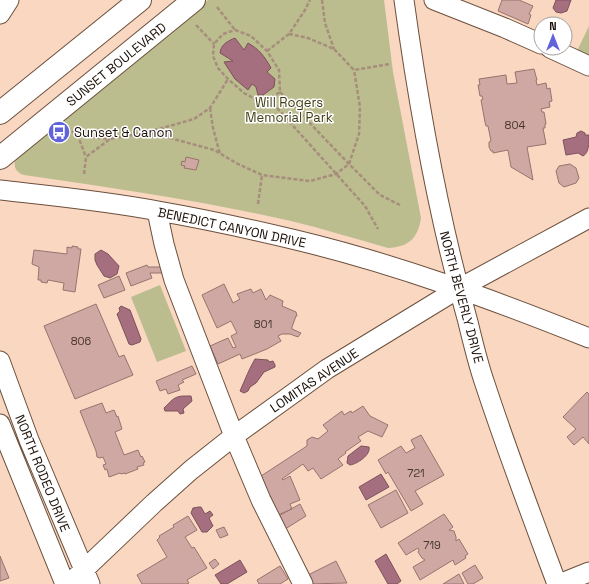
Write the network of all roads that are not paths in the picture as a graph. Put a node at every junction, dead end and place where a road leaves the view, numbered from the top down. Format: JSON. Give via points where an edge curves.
{"nodes":[{"id":1,"x":9,"y":0,"type":"edge"},
{"id":2,"x":140,"y":0,"type":"edge"},
{"id":3,"x":194,"y":0,"type":"edge"},
{"id":4,"x":404,"y":0,"type":"edge"},
{"id":5,"x":434,"y":0,"type":"edge"},
{"id":6,"x":0,"y":14,"type":"edge"},
{"id":7,"x":533,"y":40,"type":"edge"},
{"id":8,"x":567,"y":56,"type":"edge"},
{"id":9,"x":589,"y":66,"type":"edge"},
{"id":10,"x":0,"y":113,"type":"edge"},
{"id":11,"x":0,"y":158,"type":"edge"},
{"id":12,"x":0,"y":190,"type":"edge"},
{"id":13,"x":157,"y":211,"type":"junction"},
{"id":14,"x":589,"y":218,"type":"edge"},
{"id":15,"x":458,"y":289,"type":"junction"},
{"id":16,"x":589,"y":338,"type":"edge"},
{"id":17,"x":0,"y":361,"type":"edge"},
{"id":18,"x":0,"y":424,"type":"edge"},
{"id":19,"x":234,"y":436,"type":"junction"},
{"id":20,"x":589,"y":572,"type":"edge"},
{"id":21,"x":86,"y":577,"type":"edge"},
{"id":22,"x":65,"y":584,"type":"edge"},
{"id":23,"x":69,"y":584,"type":"edge"},
{"id":24,"x":303,"y":584,"type":"edge"},
{"id":25,"x":558,"y":584,"type":"edge"}],
"edges":[{"from":1,"to":6,"type":"street"},
{"from":2,"to":10,"type":"main road"},
{"from":3,"to":11,"type":"main road","name":"SUNSET BOULEVARD"},
{"from":4,"to":15,"type":"street","name":"NORTH BEVERLY DRIVE","via":[[429,154]]},
{"from":5,"to":7,"type":"street"},
{"from":8,"to":9,"type":"street"},
{"from":12,"to":13,"type":"street","name":"BENEDICT CANYON DRIVE","via":[[83,199]]},
{"from":13,"to":15,"type":"street","name":"BENEDICT CANYON DRIVE","via":[[296,240]]},
{"from":13,"to":19,"type":"street","via":[[174,280]]},
{"from":14,"to":15,"type":"street","name":"LOMITAS AVENUE"},
{"from":15,"to":16,"type":"street","name":"BENEDICT CANYON DRIVE"},
{"from":15,"to":19,"type":"street","name":"LOMITAS AVENUE","via":[[327,369]]},
{"from":15,"to":25,"type":"street","name":"NORTH BEVERLY DRIVE","via":[[485,384]]},
{"from":17,"to":21,"type":"street","name":"NORTH RODEO DRIVE","via":[[29,440]]},
{"from":18,"to":22,"type":"street","name":"NORTH RODEO DRIVE"},
{"from":19,"to":21,"type":"street","name":"LOMITAS AVENUE","via":[[154,503]]},
{"from":19,"to":24,"type":"street","via":[[261,500]]},
{"from":20,"to":25,"type":"street"},
{"from":21,"to":23,"type":"street","name":"LOMITAS AVENUE"}]}
